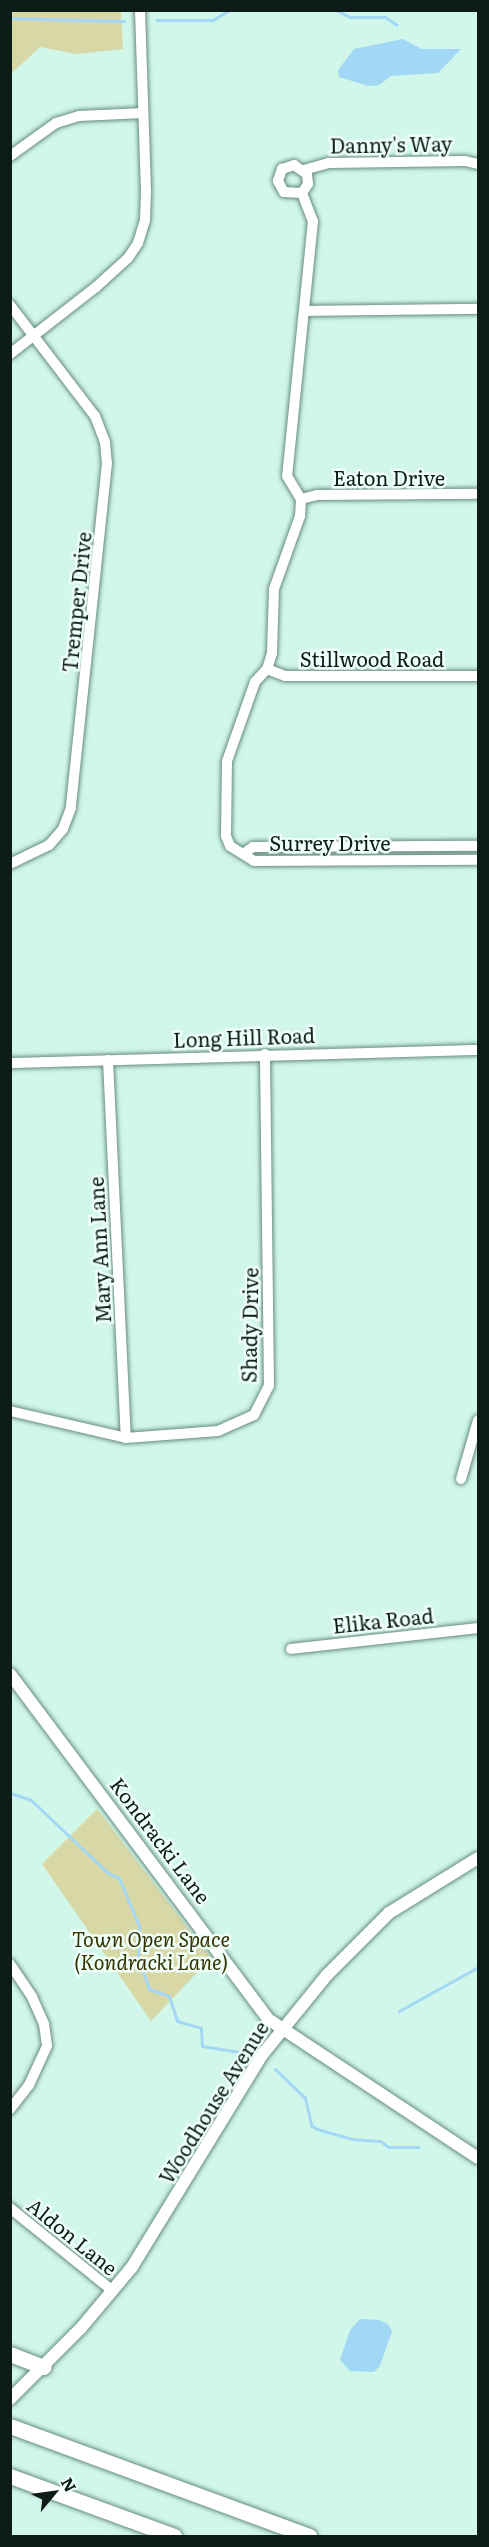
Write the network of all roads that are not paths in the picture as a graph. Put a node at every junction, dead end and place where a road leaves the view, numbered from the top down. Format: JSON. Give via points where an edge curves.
{"nodes":[{"id":1,"x":140,"y":10,"type":"edge"},
{"id":2,"x":143,"y":113,"type":"junction"},
{"id":3,"x":10,"y":156,"type":"edge"},
{"id":4,"x":478,"y":165,"type":"edge"},
{"id":5,"x":304,"y":170,"type":"junction"},
{"id":6,"x":302,"y":193,"type":"junction"},
{"id":7,"x":10,"y":305,"type":"edge"},
{"id":8,"x":478,"y":309,"type":"edge"},
{"id":9,"x":304,"y":311,"type":"junction"},
{"id":10,"x":33,"y":336,"type":"junction"},
{"id":11,"x":10,"y":354,"type":"edge"},
{"id":12,"x":478,"y":494,"type":"edge"},
{"id":13,"x":301,"y":499,"type":"junction"},
{"id":14,"x":267,"y":669,"type":"junction"},
{"id":15,"x":478,"y":676,"type":"edge"},
{"id":16,"x":478,"y":846,"type":"edge"},
{"id":17,"x":243,"y":854,"type":"junction"},
{"id":18,"x":478,"y":860,"type":"edge"},
{"id":19,"x":10,"y":864,"type":"edge"},
{"id":20,"x":478,"y":1050,"type":"edge"},
{"id":21,"x":266,"y":1054,"type":"junction"},
{"id":22,"x":108,"y":1060,"type":"junction"},
{"id":23,"x":10,"y":1063,"type":"edge"},
{"id":24,"x":10,"y":1411,"type":"edge"},
{"id":25,"x":478,"y":1420,"type":"edge"},
{"id":26,"x":126,"y":1438,"type":"junction"},
{"id":27,"x":461,"y":1479,"type":"dead end"},
{"id":28,"x":478,"y":1628,"type":"edge"},
{"id":29,"x":291,"y":1648,"type":"dead end"},
{"id":30,"x":10,"y":1674,"type":"edge"},
{"id":31,"x":478,"y":1858,"type":"edge"},
{"id":32,"x":10,"y":1964,"type":"edge"},
{"id":33,"x":281,"y":2028,"type":"junction"},
{"id":34,"x":10,"y":2109,"type":"edge"},
{"id":35,"x":478,"y":2158,"type":"edge"},
{"id":36,"x":10,"y":2208,"type":"edge"},
{"id":37,"x":113,"y":2291,"type":"junction"},
{"id":38,"x":10,"y":2354,"type":"edge"},
{"id":39,"x":44,"y":2367,"type":"junction"},
{"id":40,"x":10,"y":2399,"type":"edge"},
{"id":41,"x":10,"y":2426,"type":"edge"},
{"id":42,"x":10,"y":2476,"type":"edge"},
{"id":43,"x":174,"y":2536,"type":"edge"},
{"id":44,"x":309,"y":2536,"type":"edge"}],
"edges":[{"from":1,"to":2,"type":"street"},
{"from":2,"to":3,"type":"street","via":[[79,116],[56,123]]},
{"from":2,"to":10,"type":"street","via":[[145,220],[138,243],[128,258],[96,287]]},
{"from":4,"to":5,"type":"street","name":"Danny's Way","via":[[465,161],[329,163]]},
{"from":5,"to":6,"type":"street","name":"Danny's Way","via":[[309,179]]},
{"from":5,"to":6,"type":"street","name":"Danny's Way","via":[[288,166],[278,181],[290,195]]},
{"from":6,"to":9,"type":"street","name":"Danny's Way","via":[[313,221]]},
{"from":7,"to":10,"type":"street","name":"Tremper Drive"},
{"from":8,"to":9,"type":"street"},
{"from":9,"to":13,"type":"street","name":"Danny's Way","via":[[287,476]]},
{"from":10,"to":11,"type":"street"},
{"from":10,"to":19,"type":"street","name":"Tremper Drive","via":[[95,416],[105,442],[107,478],[71,808],[63,829],[49,845]]},
{"from":12,"to":13,"type":"street","name":"Eaton Drive","via":[[317,495]]},
{"from":13,"to":14,"type":"street","via":[[300,516],[274,589],[272,653]]},
{"from":14,"to":15,"type":"street","name":"Stillwood Road","via":[[285,676]]},
{"from":14,"to":17,"type":"street","via":[[255,682],[227,761],[226,836],[230,846]]},
{"from":16,"to":17,"type":"street","name":"Surrey Drive","via":[[253,847]]},
{"from":17,"to":18,"type":"street","name":"Surrey Drive","via":[[254,861]]},
{"from":20,"to":21,"type":"street","name":"Long Hill Road"},
{"from":21,"to":22,"type":"street","name":"Long Hill Road"},
{"from":21,"to":26,"type":"street","name":"Shady Drive","via":[[269,1386],[254,1415],[218,1431]]},
{"from":22,"to":23,"type":"street","name":"Long Hill Road"},
{"from":22,"to":26,"type":"street","name":"Mary Ann Lane"},
{"from":24,"to":26,"type":"street","name":"Shady Drive"},
{"from":25,"to":27,"type":"street"},
{"from":28,"to":29,"type":"street","name":"Elika Road"},
{"from":30,"to":33,"type":"main road","name":"Kondracki Lane","via":[[253,2000]]},
{"from":31,"to":33,"type":"main road","name":"Woodhouse Avenue","via":[[418,1893],[375,1925]]},
{"from":32,"to":34,"type":"street","via":[[33,1997],[44,2024],[46,2046],[29,2085]]},
{"from":33,"to":35,"type":"main road","name":"Kondracki Lane"},
{"from":33,"to":37,"type":"main road","name":"Woodhouse Avenue","via":[[158,2228]]},
{"from":36,"to":37,"type":"street","name":"Aldon Lane"},
{"from":37,"to":39,"type":"main road","name":"Woodhouse Avenue"},
{"from":38,"to":39,"type":"highway"},
{"from":39,"to":40,"type":"main road","name":"Woodhouse Avenue"},
{"from":41,"to":44,"type":"highway"},
{"from":42,"to":43,"type":"highway"}]}
